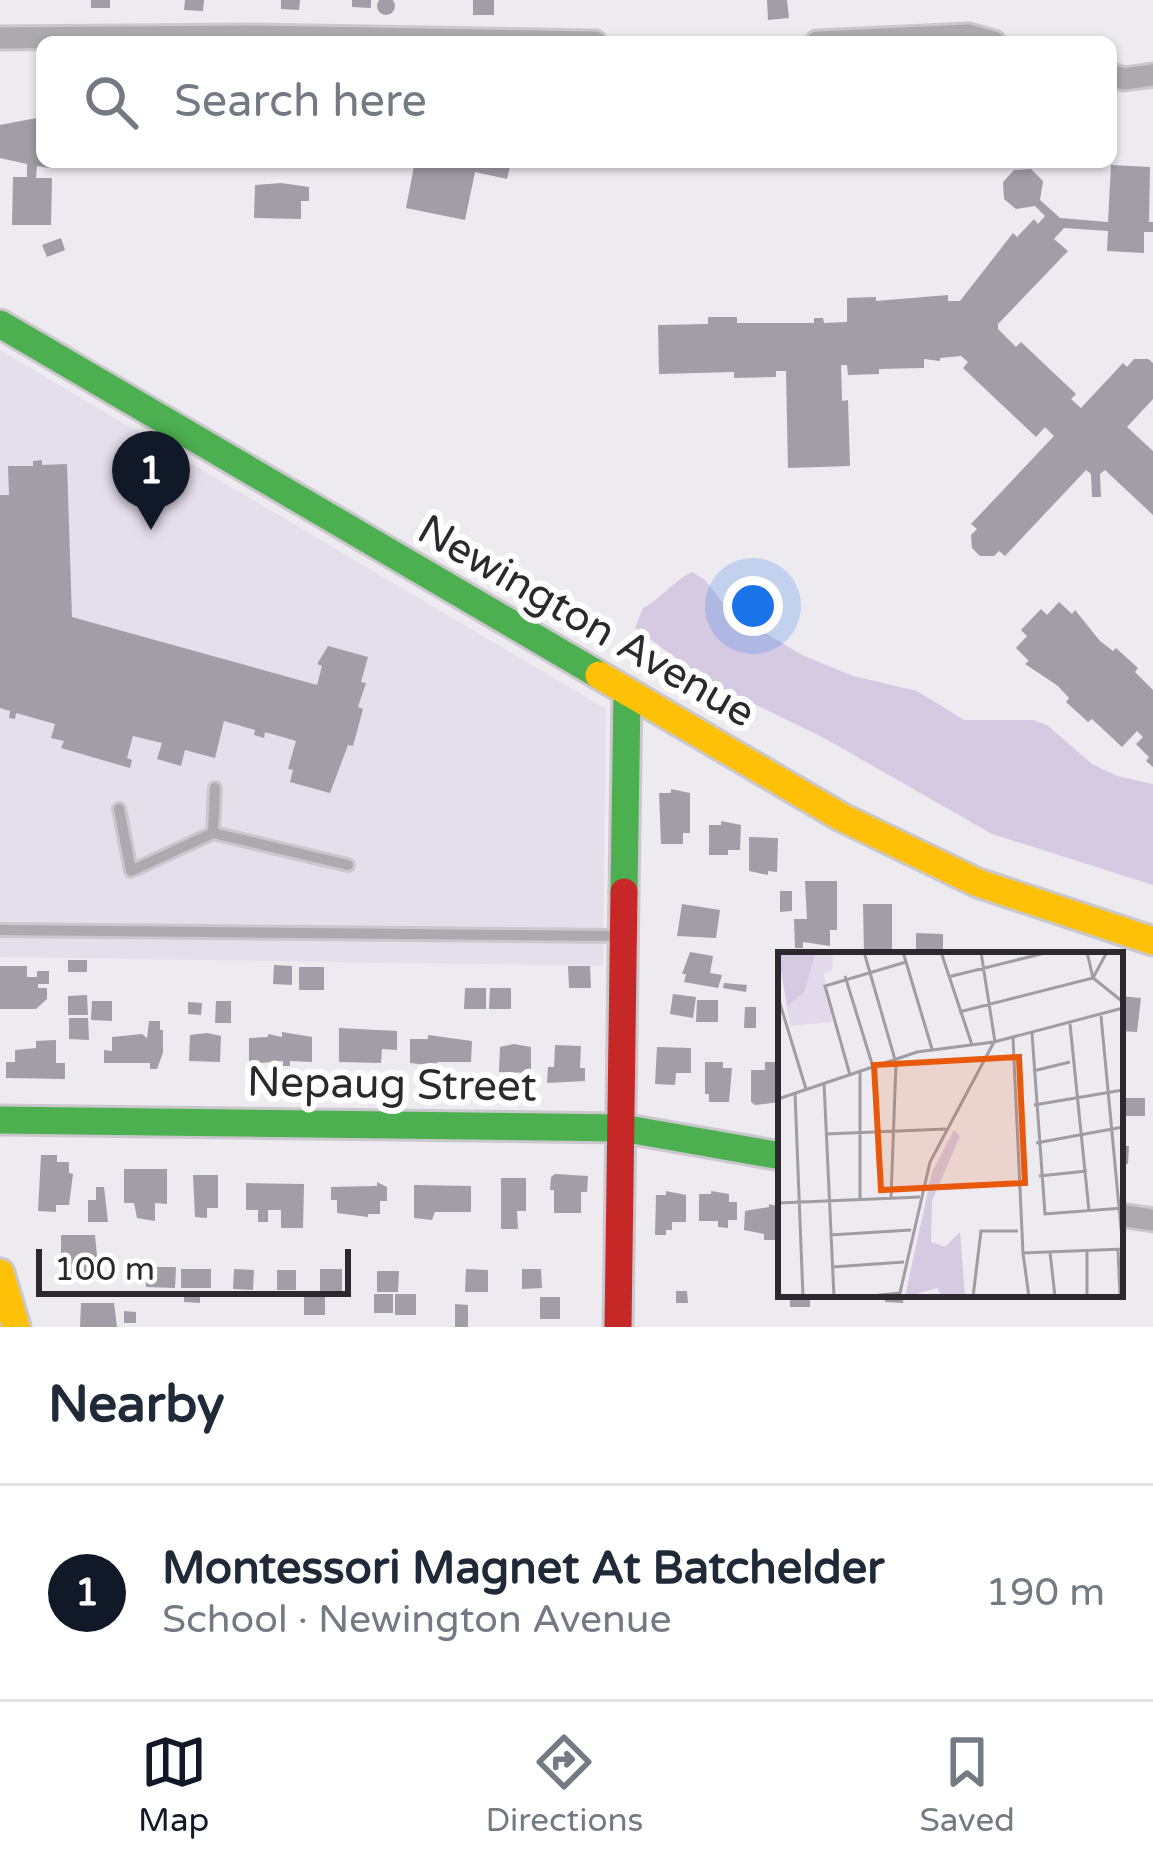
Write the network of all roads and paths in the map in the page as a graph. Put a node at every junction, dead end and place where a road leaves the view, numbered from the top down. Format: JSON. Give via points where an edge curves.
{"nodes":[{"id":1,"x":0,"y":38,"type":"edge"},
{"id":2,"x":36,"y":38,"type":"edge"},
{"id":3,"x":1153,"y":75,"type":"edge"},
{"id":4,"x":1117,"y":77,"type":"edge"},
{"id":5,"x":0,"y":324,"type":"edge"},
{"id":6,"x":627,"y":694,"type":"junction"},
{"id":7,"x":215,"y":788,"type":"dead end"},
{"id":8,"x":119,"y":809,"type":"dead end"},
{"id":9,"x":213,"y":833,"type":"junction"},
{"id":10,"x":348,"y":865,"type":"dead end"},
{"id":11,"x":0,"y":930,"type":"edge"},
{"id":12,"x":623,"y":937,"type":"junction"},
{"id":13,"x":1153,"y":941,"type":"edge"},
{"id":14,"x":0,"y":1120,"type":"edge"},
{"id":15,"x":622,"y":1129,"type":"junction"},
{"id":16,"x":778,"y":1155,"type":"edge"},
{"id":17,"x":1123,"y":1215,"type":"edge"},
{"id":18,"x":1153,"y":1220,"type":"edge"},
{"id":19,"x":0,"y":1273,"type":"edge"},
{"id":20,"x":16,"y":1327,"type":"edge"},
{"id":21,"x":618,"y":1327,"type":"edge"}],
"edges":[{"from":1,"to":2,"type":"street"},
{"from":3,"to":4,"type":"street"},
{"from":5,"to":6,"type":"street","name":"Newington Avenue"},
{"from":6,"to":12,"type":"street"},
{"from":6,"to":13,"type":"street","name":"Newington Avenue","via":[[921,859]]},
{"from":7,"to":9,"type":"lane"},
{"from":8,"to":9,"type":"lane","via":[[131,871]]},
{"from":9,"to":10,"type":"lane"},
{"from":11,"to":12,"type":"lane"},
{"from":12,"to":15,"type":"street"},
{"from":14,"to":15,"type":"street","name":"Nepaug Street"},
{"from":15,"to":16,"type":"street","name":"Nepaug Street"},
{"from":15,"to":21,"type":"street"},
{"from":17,"to":18,"type":"street"},
{"from":19,"to":20,"type":"street"}]}
